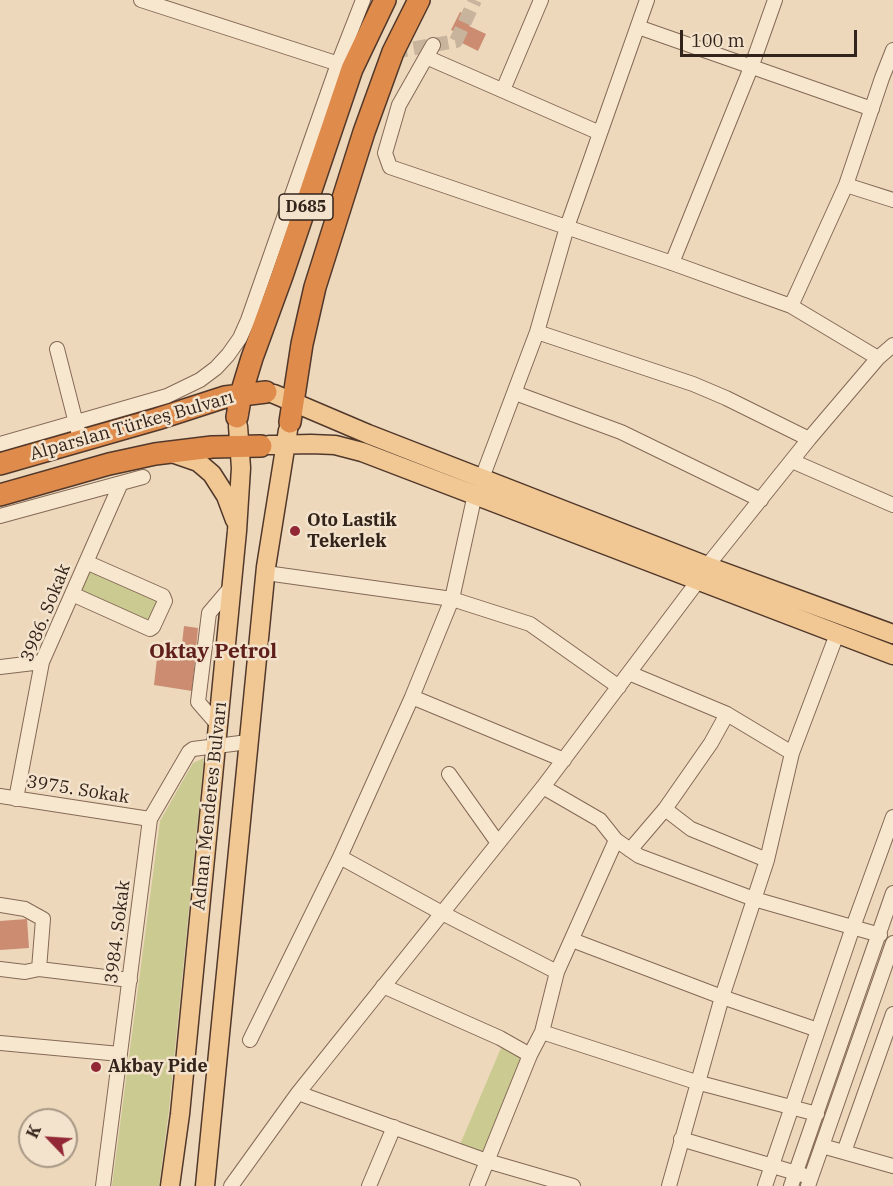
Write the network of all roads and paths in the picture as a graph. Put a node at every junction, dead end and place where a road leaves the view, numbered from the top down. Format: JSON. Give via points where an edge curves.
{"nodes":[{"id":1,"x":141,"y":0,"type":"edge"},
{"id":2,"x":363,"y":0,"type":"edge"},
{"id":3,"x":385,"y":0,"type":"edge"},
{"id":4,"x":419,"y":0,"type":"edge"},
{"id":5,"x":541,"y":0,"type":"edge"},
{"id":6,"x":647,"y":0,"type":"edge"},
{"id":7,"x":775,"y":0,"type":"edge"},
{"id":8,"x":638,"y":27,"type":"junction"},
{"id":9,"x":893,"y":50,"type":"edge"},
{"id":10,"x":752,"y":65,"type":"junction"},
{"id":11,"x":345,"y":66,"type":"junction"},
{"id":12,"x":887,"y":80,"type":"edge"},
{"id":13,"x":503,"y":90,"type":"junction"},
{"id":14,"x":872,"y":109,"type":"junction"},
{"id":15,"x":600,"y":133,"type":"junction"},
{"id":16,"x":846,"y":185,"type":"junction"},
{"id":17,"x":893,"y":200,"type":"edge"},
{"id":18,"x":567,"y":227,"type":"junction"},
{"id":19,"x":672,"y":263,"type":"junction"},
{"id":20,"x":791,"y":306,"type":"junction"},
{"id":21,"x":537,"y":333,"type":"junction"},
{"id":22,"x":893,"y":345,"type":"edge"},
{"id":23,"x":57,"y":349,"type":"dead end"},
{"id":24,"x":878,"y":358,"type":"junction"},
{"id":25,"x":515,"y":393,"type":"junction"},
{"id":26,"x":241,"y":394,"type":"junction"},
{"id":27,"x":278,"y":422,"type":"junction"},
{"id":28,"x":238,"y":430,"type":"junction"},
{"id":29,"x":78,"y":432,"type":"junction"},
{"id":30,"x":809,"y":439,"type":"junction"},
{"id":31,"x":0,"y":444,"type":"edge"},
{"id":32,"x":167,"y":452,"type":"junction"},
{"id":33,"x":792,"y":461,"type":"junction"},
{"id":34,"x":0,"y":464,"type":"edge"},
{"id":35,"x":143,"y":477,"type":"dead end"},
{"id":36,"x":121,"y":483,"type":"junction"},
{"id":37,"x":478,"y":486,"type":"junction"},
{"id":38,"x":0,"y":495,"type":"edge"},
{"id":39,"x":760,"y":500,"type":"junction"},
{"id":40,"x":893,"y":505,"type":"edge"},
{"id":41,"x":0,"y":516,"type":"edge"},
{"id":42,"x":237,"y":527,"type":"junction"},
{"id":43,"x":86,"y":562,"type":"junction"},
{"id":44,"x":266,"y":573,"type":"junction"},
{"id":45,"x":703,"y":574,"type":"junction"},
{"id":46,"x":72,"y":594,"type":"junction"},
{"id":47,"x":452,"y":599,"type":"junction"},
{"id":48,"x":837,"y":634,"type":"junction"},
{"id":49,"x":893,"y":634,"type":"edge"},
{"id":50,"x":893,"y":655,"type":"edge"},
{"id":51,"x":42,"y":662,"type":"junction"},
{"id":52,"x":0,"y":667,"type":"edge"},
{"id":53,"x":629,"y":673,"type":"junction"},
{"id":54,"x":619,"y":687,"type":"junction"},
{"id":55,"x":412,"y":697,"type":"junction"},
{"id":56,"x":727,"y":714,"type":"junction"},
{"id":57,"x":248,"y":741,"type":"junction"},
{"id":58,"x":216,"y":746,"type":"junction"},
{"id":59,"x":792,"y":753,"type":"junction"},
{"id":60,"x":564,"y":760,"type":"junction"},
{"id":61,"x":449,"y":774,"type":"dead end"},
{"id":62,"x":543,"y":787,"type":"junction"},
{"id":63,"x":0,"y":796,"type":"edge"},
{"id":64,"x":16,"y":799,"type":"junction"},
{"id":65,"x":665,"y":809,"type":"junction"},
{"id":66,"x":893,"y":817,"type":"edge"},
{"id":67,"x":150,"y":819,"type":"junction"},
{"id":68,"x":616,"y":840,"type":"junction"},
{"id":69,"x":498,"y":843,"type":"junction"},
{"id":70,"x":630,"y":850,"type":"junction"},
{"id":71,"x":340,"y":857,"type":"junction"},
{"id":72,"x":767,"y":860,"type":"junction"},
{"id":73,"x":893,"y":893,"type":"edge"},
{"id":74,"x":754,"y":899,"type":"junction"},
{"id":75,"x":0,"y":905,"type":"edge"},
{"id":76,"x":442,"y":913,"type":"junction"},
{"id":77,"x":853,"y":927,"type":"junction"},
{"id":78,"x":880,"y":935,"type":"junction"},
{"id":79,"x":572,"y":940,"type":"junction"},
{"id":80,"x":893,"y":943,"type":"edge"},
{"id":81,"x":0,"y":969,"type":"edge"},
{"id":82,"x":39,"y":969,"type":"junction"},
{"id":83,"x":557,"y":972,"type":"junction"},
{"id":84,"x":130,"y":980,"type":"junction"},
{"id":85,"x":887,"y":985,"type":"edge"},
{"id":86,"x":383,"y":986,"type":"junction"},
{"id":87,"x":722,"y":998,"type":"junction"},
{"id":88,"x":893,"y":1014,"type":"edge"},
{"id":89,"x":818,"y":1030,"type":"junction"},
{"id":90,"x":542,"y":1032,"type":"junction"},
{"id":91,"x":250,"y":1040,"type":"dead end"},
{"id":92,"x":0,"y":1043,"type":"edge"},
{"id":93,"x":120,"y":1054,"type":"junction"},
{"id":94,"x":530,"y":1055,"type":"junction"},
{"id":95,"x":696,"y":1082,"type":"junction"},
{"id":96,"x":298,"y":1093,"type":"junction"},
{"id":97,"x":792,"y":1107,"type":"junction"},
{"id":98,"x":817,"y":1114,"type":"junction"},
{"id":99,"x":394,"y":1127,"type":"junction"},
{"id":100,"x":681,"y":1139,"type":"junction"},
{"id":101,"x":822,"y":1146,"type":"junction"},
{"id":102,"x":844,"y":1152,"type":"junction"},
{"id":103,"x":487,"y":1161,"type":"junction"},
{"id":104,"x":772,"y":1166,"type":"junction"},
{"id":105,"x":893,"y":1166,"type":"edge"},
{"id":106,"x":793,"y":1180,"type":"edge"},
{"id":107,"x":809,"y":1182,"type":"edge"},
{"id":108,"x":103,"y":1186,"type":"edge"},
{"id":109,"x":170,"y":1186,"type":"edge"},
{"id":110,"x":205,"y":1186,"type":"edge"},
{"id":111,"x":231,"y":1186,"type":"edge"},
{"id":112,"x":369,"y":1186,"type":"edge"},
{"id":113,"x":477,"y":1186,"type":"edge"},
{"id":114,"x":573,"y":1186,"type":"edge"},
{"id":115,"x":669,"y":1186,"type":"edge"},
{"id":116,"x":765,"y":1186,"type":"edge"}],
"edges":[{"from":1,"to":11,"type":"street"},
{"from":2,"to":11,"type":"street"},
{"from":3,"to":11,"type":"highway","number":"D685"},
{"from":4,"to":27,"type":"highway","name":"Adnan Menderes Bulvarı","number":"D685","via":[[393,52],[364,132]]},
{"from":5,"to":13,"type":"street"},
{"from":6,"to":8,"type":"street"},
{"from":7,"to":10,"type":"street"},
{"from":8,"to":10,"type":"street"},
{"from":8,"to":15,"type":"street"},
{"from":9,"to":12,"type":"street"},
{"from":10,"to":14,"type":"street"},
{"from":10,"to":19,"type":"street"},
{"from":11,"to":26,"type":"highway","number":"D685"},
{"from":11,"to":29,"type":"street","via":[[248,320],[228,355],[200,380]]},
{"from":12,"to":14,"type":"street"},
{"from":13,"to":15,"type":"street"},
{"from":13,"to":18,"type":"street","via":[[430,51],[399,105],[385,153],[390,167]]},
{"from":14,"to":16,"type":"street"},
{"from":15,"to":18,"type":"street"},
{"from":16,"to":17,"type":"street"},
{"from":16,"to":20,"type":"street"},
{"from":18,"to":19,"type":"street"},
{"from":18,"to":21,"type":"street"},
{"from":19,"to":20,"type":"street"},
{"from":20,"to":24,"type":"street"},
{"from":21,"to":25,"type":"street"},
{"from":21,"to":30,"type":"street","via":[[693,384]]},
{"from":22,"to":24,"type":"street"},
{"from":23,"to":29,"type":"street"},
{"from":24,"to":30,"type":"street"},
{"from":25,"to":37,"type":"street"},
{"from":25,"to":39,"type":"street","via":[[621,432]]},
{"from":26,"to":27,"type":"highway","name":"Alparslan Türkeş Bulvarı"},
{"from":26,"to":28,"type":"highway","number":"D685"},
{"from":26,"to":29,"type":"highway","name":"Alparslan Türkeş Bulvarı"},
{"from":27,"to":28,"type":"highway","name":"Alparslan Türkeş Bulvarı"},
{"from":27,"to":28,"type":"highway","via":[[257,393],[243,402]]},
{"from":27,"to":37,"type":"main road","via":[[368,434]]},
{"from":27,"to":37,"type":"main road","via":[[310,444],[348,447]]},
{"from":27,"to":44,"type":"main road","name":"Adnan Menderes Bulvarı"},
{"from":28,"to":32,"type":"highway","name":"Alparslan Türkeş Bulvarı"},
{"from":28,"to":42,"type":"main road","name":"Adnan Menderes Bulvarı","via":[[241,468]]},
{"from":29,"to":31,"type":"street"},
{"from":29,"to":34,"type":"highway","name":"Alparslan Türkeş Bulvarı"},
{"from":30,"to":33,"type":"street"},
{"from":32,"to":38,"type":"highway","name":"Alparslan Türkeş Bulvarı"},
{"from":32,"to":42,"type":"main road","via":[[189,457],[213,474]]},
{"from":33,"to":39,"type":"street"},
{"from":33,"to":40,"type":"street"},
{"from":35,"to":36,"type":"street"},
{"from":36,"to":41,"type":"street"},
{"from":36,"to":43,"type":"street","name":"3986. Sokak"},
{"from":37,"to":45,"type":"main road"},
{"from":37,"to":47,"type":"street"},
{"from":39,"to":45,"type":"street"},
{"from":42,"to":58,"type":"main road","name":"Adnan Menderes Bulvarı"},
{"from":43,"to":46,"type":"street","name":"3986. Sokak"},
{"from":43,"to":46,"type":"street","via":[[165,597],[151,629]]},
{"from":44,"to":47,"type":"street"},
{"from":44,"to":57,"type":"main road","name":"Adnan Menderes Bulvarı"},
{"from":45,"to":48,"type":"main road"},
{"from":45,"to":49,"type":"main road"},
{"from":45,"to":53,"type":"street"},
{"from":46,"to":51,"type":"street","name":"3986. Sokak"},
{"from":47,"to":54,"type":"street","via":[[530,624]]},
{"from":47,"to":55,"type":"street"},
{"from":48,"to":50,"type":"main road"},
{"from":48,"to":59,"type":"street"},
{"from":51,"to":52,"type":"street"},
{"from":51,"to":64,"type":"street","name":"3986. Sokak"},
{"from":53,"to":54,"type":"street"},
{"from":53,"to":56,"type":"street"},
{"from":54,"to":60,"type":"street"},
{"from":55,"to":60,"type":"street"},
{"from":55,"to":71,"type":"street"},
{"from":56,"to":59,"type":"street"},
{"from":56,"to":65,"type":"street"},
{"from":57,"to":58,"type":"street","name":"3984. Sokak"},
{"from":57,"to":110,"type":"main road","name":"Adnan Menderes Bulvarı"},
{"from":58,"to":67,"type":"street","name":"3984. Sokak","via":[[189,752]]},
{"from":58,"to":109,"type":"main road","name":"Adnan Menderes Bulvarı"},
{"from":59,"to":72,"type":"street"},
{"from":60,"to":62,"type":"street"},
{"from":61,"to":69,"type":"street"},
{"from":62,"to":68,"type":"street","via":[[600,820]]},
{"from":62,"to":69,"type":"street"},
{"from":63,"to":64,"type":"street","name":"3975. Sokak"},
{"from":64,"to":67,"type":"street","name":"3975. Sokak"},
{"from":65,"to":70,"type":"street"},
{"from":65,"to":72,"type":"street","via":[[691,829]]},
{"from":66,"to":77,"type":"street"},
{"from":67,"to":84,"type":"street","name":"3984. Sokak"},
{"from":68,"to":70,"type":"street"},
{"from":68,"to":79,"type":"street"},
{"from":69,"to":76,"type":"street"},
{"from":70,"to":74,"type":"street"},
{"from":71,"to":76,"type":"street"},
{"from":71,"to":91,"type":"street"},
{"from":72,"to":74,"type":"street"},
{"from":73,"to":78,"type":"street"},
{"from":74,"to":77,"type":"street"},
{"from":74,"to":87,"type":"street"},
{"from":75,"to":82,"type":"street","via":[[25,909],[43,919]]},
{"from":76,"to":83,"type":"street"},
{"from":76,"to":86,"type":"street"},
{"from":77,"to":78,"type":"street"},
{"from":77,"to":89,"type":"street"},
{"from":78,"to":98,"type":"street"},
{"from":79,"to":83,"type":"street"},
{"from":79,"to":87,"type":"street"},
{"from":80,"to":85,"type":"street"},
{"from":81,"to":82,"type":"street"},
{"from":82,"to":84,"type":"street"},
{"from":83,"to":90,"type":"street"},
{"from":84,"to":93,"type":"street","name":"3984. Sokak"},
{"from":85,"to":101,"type":"street"},
{"from":86,"to":94,"type":"street"},
{"from":86,"to":96,"type":"street"},
{"from":87,"to":89,"type":"street"},
{"from":87,"to":95,"type":"street"},
{"from":88,"to":102,"type":"street"},
{"from":89,"to":97,"type":"street"},
{"from":90,"to":94,"type":"street"},
{"from":90,"to":95,"type":"street"},
{"from":92,"to":93,"type":"street"},
{"from":93,"to":108,"type":"street","name":"3984. Sokak"},
{"from":94,"to":103,"type":"street"},
{"from":95,"to":97,"type":"street"},
{"from":95,"to":100,"type":"street"},
{"from":96,"to":99,"type":"street"},
{"from":96,"to":111,"type":"street"},
{"from":97,"to":98,"type":"street"},
{"from":97,"to":104,"type":"street"},
{"from":98,"to":106,"type":"street"},
{"from":99,"to":103,"type":"street"},
{"from":99,"to":112,"type":"street"},
{"from":100,"to":104,"type":"street"},
{"from":100,"to":115,"type":"street"},
{"from":101,"to":102,"type":"street"},
{"from":101,"to":107,"type":"street"},
{"from":102,"to":105,"type":"street"},
{"from":103,"to":113,"type":"street"},
{"from":103,"to":114,"type":"street"},
{"from":104,"to":106,"type":"street"},
{"from":104,"to":116,"type":"street"},
{"from":106,"to":107,"type":"street"}]}
